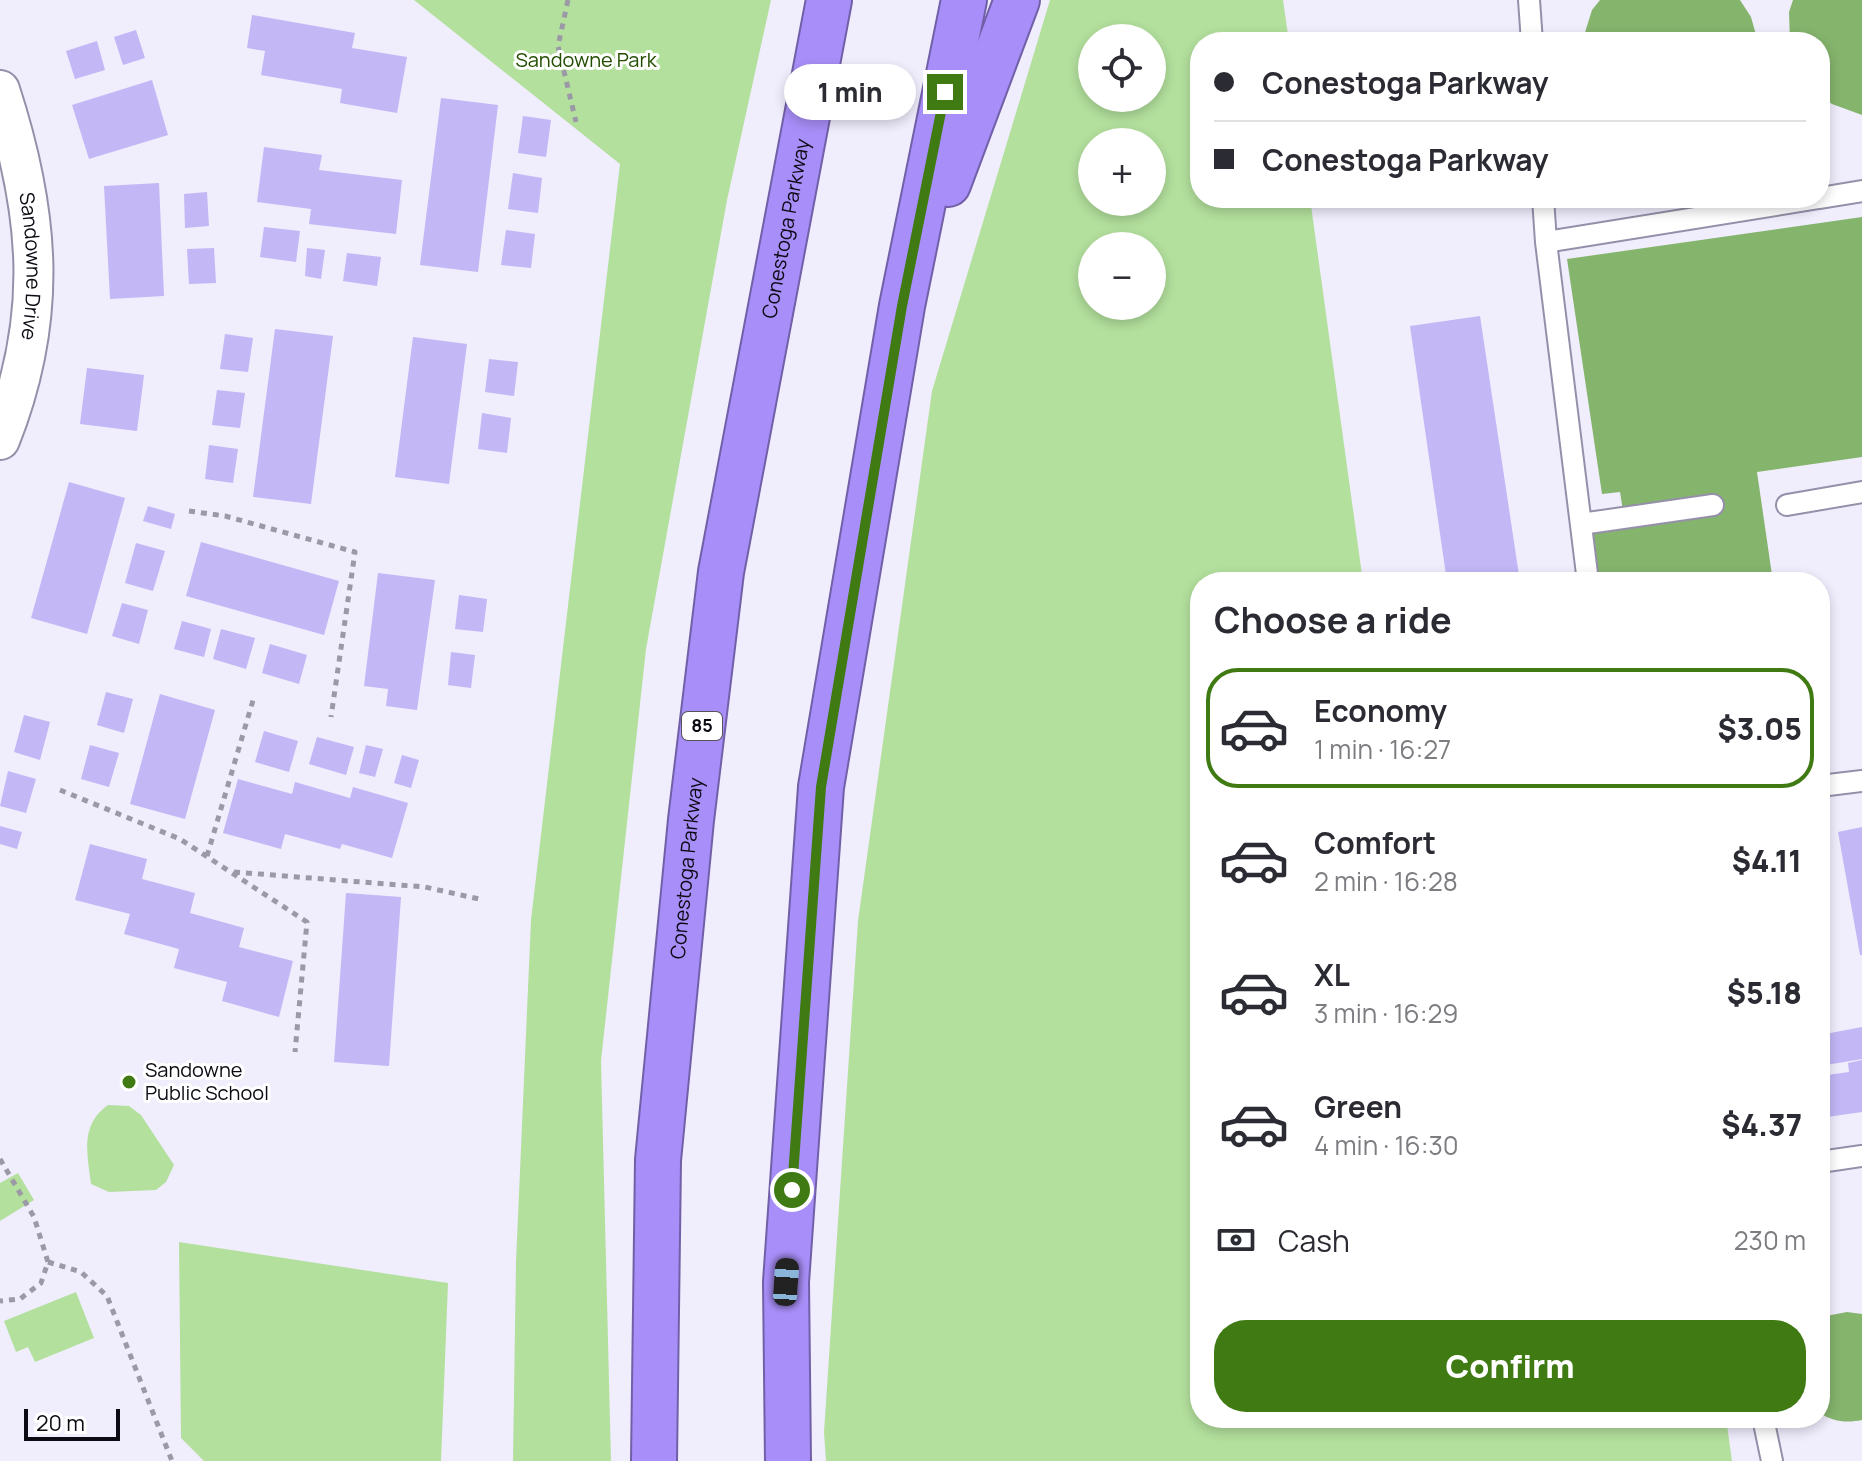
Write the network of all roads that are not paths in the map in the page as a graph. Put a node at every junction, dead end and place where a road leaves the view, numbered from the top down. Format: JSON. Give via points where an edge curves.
{"nodes":[{"id":1,"x":829,"y":0,"type":"edge"},
{"id":2,"x":964,"y":0,"type":"edge"},
{"id":3,"x":1017,"y":0,"type":"edge"},
{"id":4,"x":1529,"y":0,"type":"edge"},
{"id":5,"x":1531,"y":32,"type":"edge"},
{"id":6,"x":0,"y":90,"type":"edge"},
{"id":7,"x":1862,"y":191,"type":"edge"},
{"id":8,"x":1830,"y":196,"type":"edge"},
{"id":9,"x":1544,"y":208,"type":"edge"},
{"id":10,"x":1758,"y":208,"type":"edge"},
{"id":11,"x":1546,"y":242,"type":"junction"},
{"id":12,"x":902,"y":306,"type":"junction"},
{"id":13,"x":0,"y":440,"type":"edge"},
{"id":14,"x":1862,"y":492,"type":"edge"},
{"id":15,"x":1713,"y":505,"type":"dead end"},
{"id":16,"x":1787,"y":505,"type":"dead end"},
{"id":17,"x":1581,"y":524,"type":"junction"},
{"id":18,"x":1587,"y":572,"type":"edge"},
{"id":19,"x":1862,"y":781,"type":"edge"},
{"id":20,"x":1830,"y":785,"type":"edge"},
{"id":21,"x":1862,"y":1156,"type":"edge"},
{"id":22,"x":1830,"y":1161,"type":"edge"},
{"id":23,"x":1765,"y":1428,"type":"edge"},
{"id":24,"x":654,"y":1461,"type":"edge"},
{"id":25,"x":788,"y":1461,"type":"edge"},
{"id":26,"x":1772,"y":1461,"type":"edge"}],
"edges":[{"from":1,"to":24,"type":"highway","name":"Conestoga Parkway","number":"85","via":[[721,572],[691,820],[658,1160]]},
{"from":2,"to":12,"type":"highway"},
{"from":3,"to":12,"type":"highway"},
{"from":4,"to":5,"type":"lane"},
{"from":6,"to":13,"type":"street","name":"Sandowne Drive","via":[[18,146],[34,232],[33,314],[13,407]]},
{"from":7,"to":8,"type":"lane"},
{"from":9,"to":11,"type":"lane"},
{"from":10,"to":11,"type":"lane"},
{"from":11,"to":17,"type":"lane"},
{"from":12,"to":25,"type":"highway","via":[[821,787],[786,1282]]},
{"from":14,"to":16,"type":"lane"},
{"from":15,"to":17,"type":"lane"},
{"from":17,"to":18,"type":"lane"},
{"from":19,"to":20,"type":"lane"},
{"from":21,"to":22,"type":"lane"},
{"from":23,"to":26,"type":"lane"}]}
